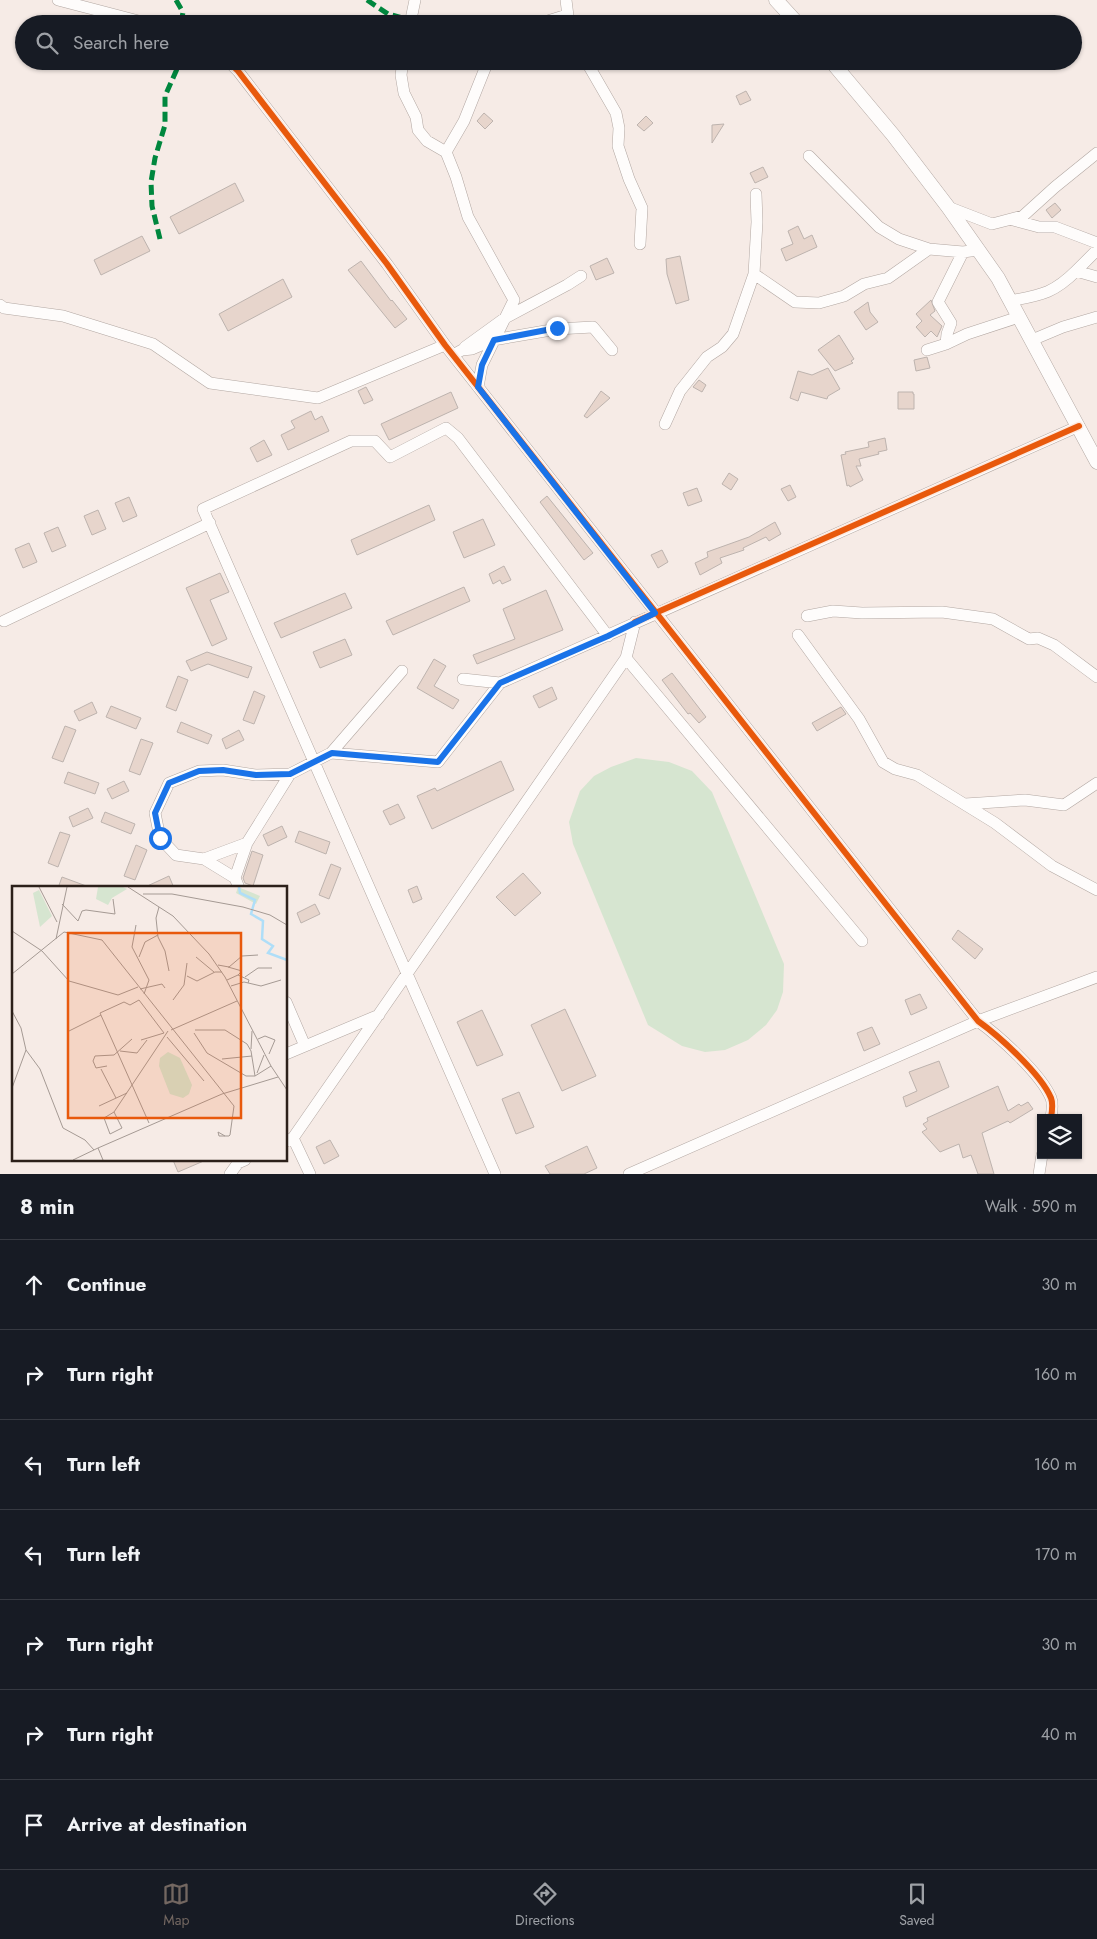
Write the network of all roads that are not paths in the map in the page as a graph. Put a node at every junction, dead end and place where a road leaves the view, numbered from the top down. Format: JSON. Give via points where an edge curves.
{"nodes":[{"id":1,"x":58,"y":0,"type":"edge"},
{"id":2,"x":415,"y":0,"type":"edge"},
{"id":3,"x":566,"y":0,"type":"edge"},
{"id":4,"x":776,"y":0,"type":"edge"},
{"id":5,"x":116,"y":15,"type":"edge"},
{"id":6,"x":412,"y":15,"type":"edge"},
{"id":7,"x":568,"y":15,"type":"edge"},
{"id":8,"x":790,"y":15,"type":"edge"},
{"id":9,"x":237,"y":70,"type":"edge"},
{"id":10,"x":402,"y":70,"type":"edge"},
{"id":11,"x":484,"y":70,"type":"edge"},
{"id":12,"x":591,"y":70,"type":"edge"},
{"id":13,"x":839,"y":70,"type":"edge"},
{"id":14,"x":446,"y":152,"type":"junction"},
{"id":15,"x":1097,"y":153,"type":"edge"},
{"id":16,"x":809,"y":156,"type":"dead end"},
{"id":17,"x":756,"y":194,"type":"dead end"},
{"id":18,"x":948,"y":207,"type":"junction"},
{"id":19,"x":1011,"y":219,"type":"junction"},
{"id":20,"x":1097,"y":243,"type":"edge"},
{"id":21,"x":640,"y":244,"type":"dead end"},
{"id":22,"x":929,"y":249,"type":"junction"},
{"id":23,"x":978,"y":250,"type":"junction"},
{"id":24,"x":1097,"y":250,"type":"edge"},
{"id":25,"x":963,"y":252,"type":"junction"},
{"id":26,"x":1076,"y":271,"type":"junction"},
{"id":27,"x":754,"y":274,"type":"junction"},
{"id":28,"x":581,"y":276,"type":"dead end"},
{"id":29,"x":1097,"y":277,"type":"edge"},
{"id":30,"x":1010,"y":300,"type":"junction"},
{"id":31,"x":0,"y":305,"type":"edge"},
{"id":32,"x":1019,"y":317,"type":"junction"},
{"id":33,"x":1097,"y":317,"type":"edge"},
{"id":34,"x":505,"y":318,"type":"junction"},
{"id":35,"x":494,"y":340,"type":"junction"},
{"id":36,"x":1032,"y":340,"type":"junction"},
{"id":37,"x":946,"y":344,"type":"junction"},
{"id":38,"x":445,"y":345,"type":"junction"},
{"id":39,"x":612,"y":350,"type":"dead end"},
{"id":40,"x":928,"y":350,"type":"dead end"},
{"id":41,"x":458,"y":352,"type":"junction"},
{"id":42,"x":478,"y":387,"type":"junction"},
{"id":43,"x":665,"y":424,"type":"dead end"},
{"id":44,"x":1079,"y":426,"type":"junction"},
{"id":45,"x":1097,"y":462,"type":"edge"},
{"id":46,"x":210,"y":523,"type":"junction"},
{"id":47,"x":655,"y":613,"type":"junction"},
{"id":48,"x":807,"y":616,"type":"dead end"},
{"id":49,"x":4,"y":621,"type":"dead end"},
{"id":50,"x":635,"y":622,"type":"junction"},
{"id":51,"x":798,"y":634,"type":"dead end"},
{"id":52,"x":608,"y":636,"type":"junction"},
{"id":53,"x":626,"y":658,"type":"junction"},
{"id":54,"x":402,"y":671,"type":"dead end"},
{"id":55,"x":462,"y":678,"type":"dead end"},
{"id":56,"x":1097,"y":678,"type":"edge"},
{"id":57,"x":500,"y":683,"type":"junction"},
{"id":58,"x":332,"y":753,"type":"junction"},
{"id":59,"x":314,"y":760,"type":"junction"},
{"id":60,"x":290,"y":774,"type":"junction"},
{"id":61,"x":1097,"y":784,"type":"edge"},
{"id":62,"x":965,"y":804,"type":"junction"},
{"id":63,"x":247,"y":843,"type":"junction"},
{"id":64,"x":204,"y":859,"type":"junction"},
{"id":65,"x":237,"y":883,"type":"edge"},
{"id":66,"x":1097,"y":890,"type":"edge"},
{"id":67,"x":862,"y":941,"type":"dead end"},
{"id":68,"x":408,"y":974,"type":"junction"},
{"id":69,"x":1097,"y":977,"type":"edge"},
{"id":70,"x":288,"y":1007,"type":"edge"},
{"id":71,"x":379,"y":1016,"type":"junction"},
{"id":72,"x":978,"y":1021,"type":"junction"},
{"id":73,"x":304,"y":1046,"type":"junction"},
{"id":74,"x":288,"y":1053,"type":"edge"},
{"id":75,"x":1051,"y":1114,"type":"edge"},
{"id":76,"x":290,"y":1140,"type":"edge"},
{"id":77,"x":1041,"y":1159,"type":"edge"},
{"id":78,"x":240,"y":1162,"type":"edge"},
{"id":79,"x":230,"y":1174,"type":"edge"},
{"id":80,"x":310,"y":1174,"type":"edge"},
{"id":81,"x":495,"y":1174,"type":"edge"},
{"id":82,"x":629,"y":1174,"type":"edge"},
{"id":83,"x":1039,"y":1174,"type":"edge"}],
"edges":[{"from":1,"to":5,"type":"street"},
{"from":2,"to":6,"type":"street"},
{"from":3,"to":7,"type":"street"},
{"from":4,"to":8,"type":"main road"},
{"from":9,"to":38,"type":"street","via":[[387,264]]},
{"from":10,"to":14,"type":"street","via":[[404,93],[416,117],[418,130],[427,141]]},
{"from":11,"to":14,"type":"street","via":[[464,121]]},
{"from":12,"to":21,"type":"street","via":[[616,113],[618,146],[642,208]]},
{"from":13,"to":18,"type":"main road"},
{"from":14,"to":34,"type":"street","via":[[468,217],[514,300]]},
{"from":15,"to":19,"type":"street","via":[[1023,216]]},
{"from":16,"to":22,"type":"street","via":[[879,227],[899,239]]},
{"from":17,"to":27,"type":"street"},
{"from":18,"to":19,"type":"street","via":[[992,224]]},
{"from":18,"to":23,"type":"main road"},
{"from":19,"to":20,"type":"street","via":[[1040,227],[1054,227]]},
{"from":22,"to":25,"type":"street"},
{"from":22,"to":27,"type":"street","via":[[888,278],[864,284],[844,296],[819,303],[795,302]]},
{"from":23,"to":25,"type":"street"},
{"from":23,"to":30,"type":"main road"},
{"from":24,"to":26,"type":"street"},
{"from":25,"to":37,"type":"street","via":[[938,302],[951,323]]},
{"from":26,"to":29,"type":"street"},
{"from":26,"to":30,"type":"street","via":[[1062,285],[1041,294]]},
{"from":27,"to":43,"type":"street","via":[[733,334],[707,357],[680,391]]},
{"from":28,"to":34,"type":"street"},
{"from":30,"to":32,"type":"main road"},
{"from":31,"to":38,"type":"street","via":[[63,316],[153,344],[210,382],[318,398]]},
{"from":32,"to":36,"type":"main road"},
{"from":32,"to":37,"type":"street"},
{"from":33,"to":36,"type":"street"},
{"from":34,"to":35,"type":"street"},
{"from":34,"to":41,"type":"street"},
{"from":35,"to":39,"type":"street","via":[[557,328],[593,327]]},
{"from":35,"to":41,"type":"street"},
{"from":35,"to":42,"type":"street","via":[[482,365]]},
{"from":36,"to":44,"type":"main road"},
{"from":37,"to":40,"type":"street"},
{"from":38,"to":41,"type":"street"},
{"from":41,"to":42,"type":"street"},
{"from":42,"to":47,"type":"street"},
{"from":44,"to":45,"type":"main road"},
{"from":44,"to":47,"type":"street"},
{"from":46,"to":49,"type":"street"},
{"from":46,"to":52,"type":"street","via":[[203,509],[351,441],[375,441],[390,457],[446,428],[458,438]]},
{"from":46,"to":59,"type":"street"},
{"from":47,"to":50,"type":"street"},
{"from":47,"to":72,"type":"street"},
{"from":48,"to":56,"type":"street","via":[[833,611],[942,612],[993,619],[1028,639],[1038,638],[1054,645]]},
{"from":50,"to":52,"type":"street"},
{"from":50,"to":53,"type":"street"},
{"from":51,"to":62,"type":"street","via":[[859,719],[883,762],[895,770],[917,775]]},
{"from":52,"to":57,"type":"street"},
{"from":53,"to":67,"type":"street"},
{"from":53,"to":68,"type":"street"},
{"from":54,"to":58,"type":"street"},
{"from":55,"to":57,"type":"street"},
{"from":57,"to":58,"type":"street","via":[[438,762]]},
{"from":58,"to":59,"type":"street"},
{"from":59,"to":60,"type":"street"},
{"from":59,"to":68,"type":"street"},
{"from":60,"to":63,"type":"street"},
{"from":60,"to":64,"type":"street","via":[[199,771],[169,783],[155,813],[160,838],[176,855]]},
{"from":61,"to":62,"type":"street","via":[[1064,805],[1024,800]]},
{"from":62,"to":66,"type":"street","via":[[1052,866]]},
{"from":63,"to":64,"type":"street"},
{"from":63,"to":65,"type":"street"},
{"from":64,"to":65,"type":"street"},
{"from":68,"to":71,"type":"street"},
{"from":68,"to":81,"type":"street"},
{"from":69,"to":72,"type":"street"},
{"from":70,"to":73,"type":"street"},
{"from":71,"to":73,"type":"street"},
{"from":71,"to":76,"type":"street"},
{"from":72,"to":75,"type":"street","via":[[1000,1037],[1036,1076],[1052,1099]]},
{"from":72,"to":82,"type":"street"},
{"from":73,"to":74,"type":"street"},
{"from":76,"to":80,"type":"street"},
{"from":77,"to":83,"type":"street"},
{"from":78,"to":79,"type":"street"}]}
